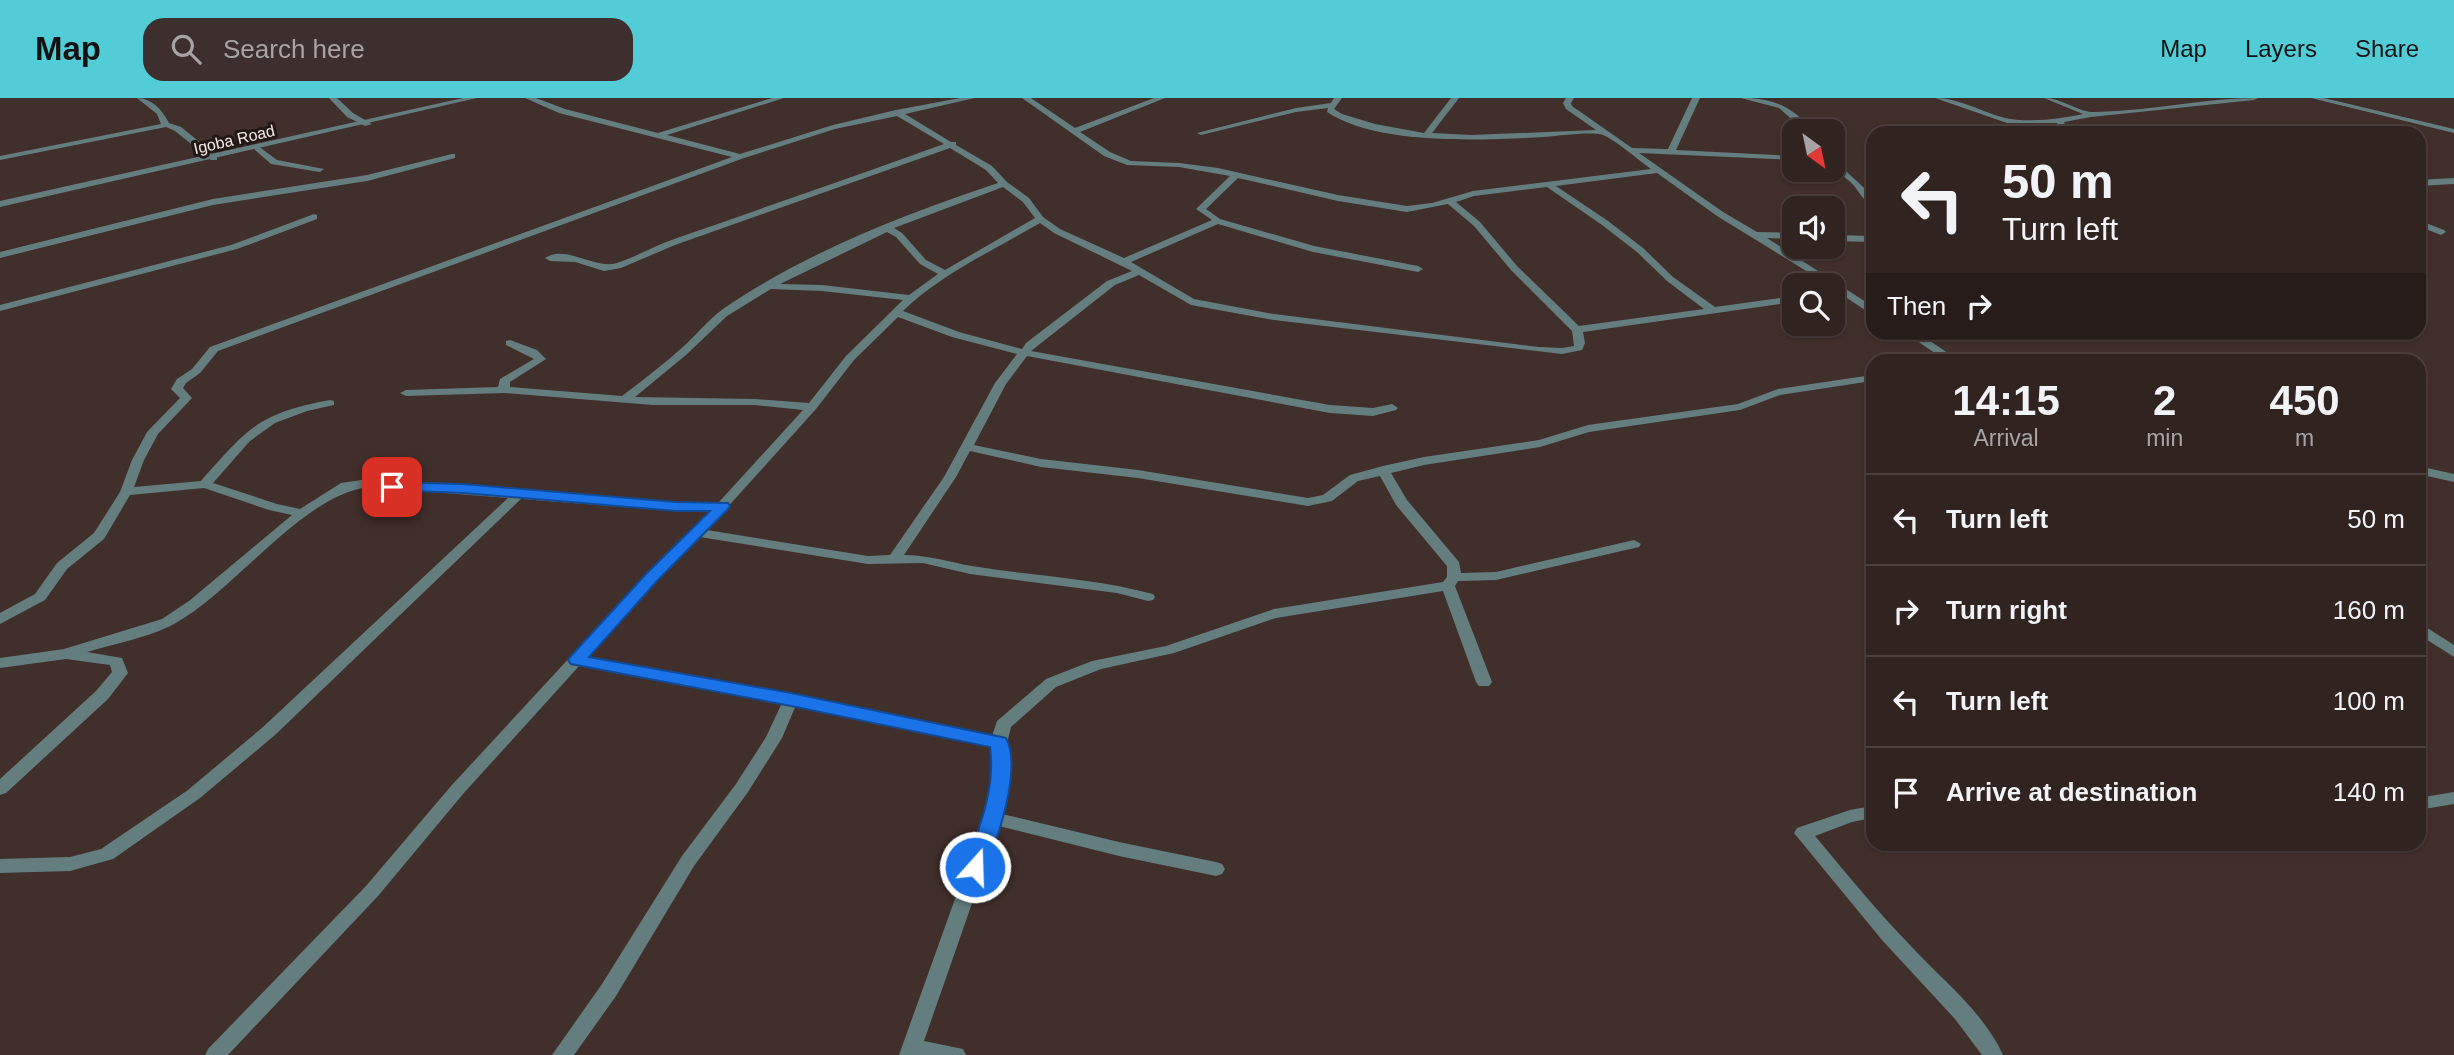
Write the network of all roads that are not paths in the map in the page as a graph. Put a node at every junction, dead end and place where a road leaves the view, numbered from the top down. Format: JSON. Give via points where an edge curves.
{"nodes":[{"id":1,"x":141,"y":98,"type":"edge"},
{"id":2,"x":333,"y":98,"type":"edge"},
{"id":3,"x":473,"y":98,"type":"edge"},
{"id":4,"x":529,"y":98,"type":"edge"},
{"id":5,"x":779,"y":98,"type":"edge"},
{"id":6,"x":971,"y":98,"type":"edge"},
{"id":7,"x":1026,"y":98,"type":"edge"},
{"id":8,"x":1161,"y":98,"type":"edge"},
{"id":9,"x":1338,"y":98,"type":"edge"},
{"id":10,"x":1455,"y":98,"type":"edge"},
{"id":11,"x":1570,"y":98,"type":"edge"},
{"id":12,"x":1696,"y":98,"type":"edge"},
{"id":13,"x":1745,"y":98,"type":"edge"},
{"id":14,"x":1938,"y":98,"type":"edge"},
{"id":15,"x":2048,"y":98,"type":"edge"},
{"id":16,"x":2175,"y":98,"type":"edge"},
{"id":17,"x":2254,"y":98,"type":"edge"},
{"id":18,"x":2315,"y":98,"type":"edge"},
{"id":19,"x":2191,"y":104,"type":"junction"},
{"id":20,"x":1330,"y":105,"type":"junction"},
{"id":21,"x":896,"y":112,"type":"junction"},
{"id":22,"x":2091,"y":115,"type":"junction"},
{"id":23,"x":1798,"y":119,"type":"edge"},
{"id":24,"x":2060,"y":121,"type":"junction"},
{"id":25,"x":368,"y":124,"type":"junction"},
{"id":26,"x":166,"y":125,"type":"junction"},
{"id":27,"x":2062,"y":126,"type":"edge"},
{"id":28,"x":1074,"y":131,"type":"junction"},
{"id":29,"x":2454,"y":131,"type":"edge"},
{"id":30,"x":1201,"y":132,"type":"dead end"},
{"id":31,"x":1604,"y":132,"type":"junction"},
{"id":32,"x":660,"y":135,"type":"junction"},
{"id":33,"x":1426,"y":136,"type":"junction"},
{"id":34,"x":953,"y":144,"type":"junction"},
{"id":35,"x":0,"y":146,"type":"edge"},
{"id":36,"x":258,"y":148,"type":"junction"},
{"id":37,"x":1630,"y":150,"type":"junction"},
{"id":38,"x":1671,"y":150,"type":"junction"},
{"id":39,"x":11,"y":155,"type":"junction"},
{"id":40,"x":452,"y":156,"type":"dead end"},
{"id":41,"x":740,"y":156,"type":"junction"},
{"id":42,"x":0,"y":158,"type":"edge"},
{"id":43,"x":214,"y":158,"type":"junction"},
{"id":44,"x":1782,"y":158,"type":"edge"},
{"id":45,"x":288,"y":166,"type":"junction"},
{"id":46,"x":320,"y":169,"type":"dead end"},
{"id":47,"x":1657,"y":171,"type":"junction"},
{"id":48,"x":282,"y":174,"type":"dead end"},
{"id":49,"x":1845,"y":175,"type":"edge"},
{"id":50,"x":1235,"y":176,"type":"junction"},
{"id":51,"x":2454,"y":181,"type":"edge"},
{"id":52,"x":1857,"y":183,"type":"junction"},
{"id":53,"x":2426,"y":183,"type":"edge"},
{"id":54,"x":1004,"y":184,"type":"junction"},
{"id":55,"x":1866,"y":184,"type":"edge"},
{"id":56,"x":1550,"y":186,"type":"junction"},
{"id":57,"x":1866,"y":196,"type":"edge"},
{"id":58,"x":1450,"y":201,"type":"junction"},
{"id":59,"x":0,"y":204,"type":"edge"},
{"id":60,"x":1433,"y":206,"type":"junction"},
{"id":61,"x":1460,"y":209,"type":"junction"},
{"id":62,"x":314,"y":217,"type":"dead end"},
{"id":63,"x":1040,"y":219,"type":"junction"},
{"id":64,"x":1217,"y":221,"type":"junction"},
{"id":65,"x":2426,"y":226,"type":"edge"},
{"id":66,"x":889,"y":229,"type":"junction"},
{"id":67,"x":2441,"y":232,"type":"dead end"},
{"id":68,"x":1753,"y":234,"type":"junction"},
{"id":69,"x":1782,"y":235,"type":"edge"},
{"id":70,"x":1845,"y":238,"type":"edge"},
{"id":71,"x":1866,"y":239,"type":"edge"},
{"id":72,"x":0,"y":255,"type":"edge"},
{"id":73,"x":550,"y":258,"type":"dead end"},
{"id":74,"x":1124,"y":262,"type":"junction"},
{"id":75,"x":1419,"y":270,"type":"dead end"},
{"id":76,"x":1138,"y":272,"type":"junction"},
{"id":77,"x":1816,"y":273,"type":"edge"},
{"id":78,"x":945,"y":274,"type":"junction"},
{"id":79,"x":769,"y":287,"type":"junction"},
{"id":80,"x":1845,"y":295,"type":"edge"},
{"id":81,"x":911,"y":298,"type":"junction"},
{"id":82,"x":1782,"y":301,"type":"edge"},
{"id":83,"x":1866,"y":307,"type":"edge"},
{"id":84,"x":0,"y":308,"type":"edge"},
{"id":85,"x":1713,"y":311,"type":"junction"},
{"id":86,"x":898,"y":313,"type":"junction"},
{"id":87,"x":1577,"y":330,"type":"junction"},
{"id":88,"x":1921,"y":340,"type":"edge"},
{"id":89,"x":510,"y":343,"type":"dead end"},
{"id":90,"x":1025,"y":353,"type":"junction"},
{"id":91,"x":1942,"y":354,"type":"edge"},
{"id":92,"x":1866,"y":378,"type":"edge"},
{"id":93,"x":504,"y":390,"type":"junction"},
{"id":94,"x":406,"y":393,"type":"dead end"},
{"id":95,"x":624,"y":400,"type":"junction"},
{"id":96,"x":330,"y":402,"type":"dead end"},
{"id":97,"x":812,"y":407,"type":"junction"},
{"id":98,"x":1392,"y":408,"type":"dead end"},
{"id":99,"x":967,"y":447,"type":"junction"},
{"id":100,"x":1382,"y":470,"type":"junction"},
{"id":101,"x":2426,"y":472,"type":"edge"},
{"id":102,"x":2454,"y":478,"type":"edge"},
{"id":103,"x":205,"y":484,"type":"junction"},
{"id":104,"x":126,"y":492,"type":"junction"},
{"id":105,"x":518,"y":495,"type":"junction"},
{"id":106,"x":723,"y":506,"type":"junction"},
{"id":107,"x":302,"y":513,"type":"junction"},
{"id":108,"x":696,"y":532,"type":"junction"},
{"id":109,"x":1634,"y":544,"type":"dead end"},
{"id":110,"x":895,"y":558,"type":"junction"},
{"id":111,"x":1451,"y":581,"type":"junction"},
{"id":112,"x":1148,"y":597,"type":"dead end"},
{"id":113,"x":0,"y":619,"type":"edge"},
{"id":114,"x":2426,"y":632,"type":"edge"},
{"id":115,"x":2450,"y":646,"type":"edge"},
{"id":116,"x":65,"y":654,"type":"junction"},
{"id":117,"x":577,"y":660,"type":"junction"},
{"id":118,"x":0,"y":663,"type":"edge"},
{"id":119,"x":1484,"y":682,"type":"dead end"},
{"id":120,"x":791,"y":699,"type":"junction"},
{"id":121,"x":999,"y":743,"type":"junction"},
{"id":122,"x":0,"y":789,"type":"edge"},
{"id":123,"x":2454,"y":798,"type":"edge"},
{"id":124,"x":2426,"y":803,"type":"edge"},
{"id":125,"x":1866,"y":813,"type":"edge"},
{"id":126,"x":992,"y":818,"type":"junction"},
{"id":127,"x":0,"y":866,"type":"edge"},
{"id":128,"x":1216,"y":869,"type":"dead end"},
{"id":129,"x":911,"y":1052,"type":"edge"},
{"id":130,"x":215,"y":1055,"type":"edge"},
{"id":131,"x":562,"y":1055,"type":"edge"},
{"id":132,"x":956,"y":1055,"type":"edge"},
{"id":133,"x":1993,"y":1055,"type":"edge"}],
"edges":[{"from":1,"to":26,"type":"street","via":[[160,113]]},
{"from":2,"to":25,"type":"street","via":[[349,115]]},
{"from":3,"to":25,"type":"street","name":"Igoba Road"},
{"from":4,"to":32,"type":"street","via":[[562,111]]},
{"from":5,"to":32,"type":"street"},
{"from":6,"to":21,"type":"street"},
{"from":7,"to":28,"type":"street"},
{"from":8,"to":28,"type":"street"},
{"from":9,"to":20,"type":"street"},
{"from":10,"to":33,"type":"street"},
{"from":11,"to":31,"type":"street","via":[[1569,107]]},
{"from":12,"to":38,"type":"street"},
{"from":13,"to":23,"type":"street","via":[[1780,103]]},
{"from":14,"to":24,"type":"street","via":[[2007,121]]},
{"from":15,"to":22,"type":"street"},
{"from":16,"to":19,"type":"street"},
{"from":17,"to":19,"type":"street"},
{"from":18,"to":29,"type":"street"},
{"from":19,"to":22,"type":"street"},
{"from":20,"to":30,"type":"street"},
{"from":20,"to":33,"type":"street","via":[[1333,113],[1352,120]]},
{"from":21,"to":34,"type":"street"},
{"from":21,"to":41,"type":"street"},
{"from":22,"to":24,"type":"street"},
{"from":24,"to":27,"type":"street"},
{"from":25,"to":36,"type":"street","name":"Igoba Road"},
{"from":26,"to":39,"type":"street"},
{"from":26,"to":43,"type":"street","via":[[178,129]]},
{"from":28,"to":50,"type":"street","via":[[1107,154],[1130,163],[1179,165]]},
{"from":31,"to":33,"type":"street","via":[[1486,139]]},
{"from":31,"to":37,"type":"street"},
{"from":32,"to":41,"type":"street"},
{"from":34,"to":54,"type":"street"},
{"from":34,"to":73,"type":"street","via":[[618,266],[604,268],[576,259]]},
{"from":35,"to":39,"type":"street"},
{"from":36,"to":43,"type":"street","name":"Igoba Road"},
{"from":36,"to":45,"type":"street","via":[[274,162]]},
{"from":37,"to":38,"type":"street"},
{"from":37,"to":47,"type":"street"},
{"from":38,"to":44,"type":"street"},
{"from":39,"to":42,"type":"street"},
{"from":40,"to":72,"type":"street","via":[[367,178],[294,185],[213,202]]},
{"from":41,"to":104,"type":"street","via":[[214,349],[181,381],[177,389],[186,398],[153,432]]},
{"from":43,"to":59,"type":"street","name":"Igoba Road"},
{"from":45,"to":46,"type":"street"},
{"from":45,"to":48,"type":"street","via":[[279,169]]},
{"from":47,"to":56,"type":"street"},
{"from":47,"to":68,"type":"street"},
{"from":49,"to":52,"type":"street"},
{"from":50,"to":60,"type":"street","via":[[1407,209]]},
{"from":50,"to":64,"type":"street","via":[[1200,209]]},
{"from":51,"to":53,"type":"street"},
{"from":52,"to":55,"type":"street"},
{"from":52,"to":57,"type":"street"},
{"from":54,"to":63,"type":"street","via":[[1026,200]]},
{"from":54,"to":66,"type":"street"},
{"from":56,"to":58,"type":"street","via":[[1473,194]]},
{"from":56,"to":85,"type":"street","via":[[1614,230]]},
{"from":58,"to":60,"type":"street"},
{"from":58,"to":61,"type":"street"},
{"from":60,"to":61,"type":"street"},
{"from":61,"to":87,"type":"street"},
{"from":62,"to":84,"type":"street","via":[[234,247]]},
{"from":63,"to":74,"type":"street"},
{"from":63,"to":78,"type":"street"},
{"from":64,"to":74,"type":"street"},
{"from":64,"to":75,"type":"street","via":[[1313,249]]},
{"from":65,"to":67,"type":"street"},
{"from":66,"to":78,"type":"street","via":[[923,262]]},
{"from":66,"to":79,"type":"street"},
{"from":68,"to":69,"type":"street"},
{"from":68,"to":77,"type":"street"},
{"from":70,"to":71,"type":"street"},
{"from":74,"to":76,"type":"street"},
{"from":76,"to":87,"type":"street","via":[[1191,302],[1274,317],[1562,351],[1578,348]]},
{"from":76,"to":90,"type":"street","via":[[1111,283]]},
{"from":78,"to":81,"type":"street"},
{"from":79,"to":81,"type":"street"},
{"from":79,"to":95,"type":"street","via":[[726,312]]},
{"from":80,"to":83,"type":"street"},
{"from":81,"to":86,"type":"street"},
{"from":82,"to":85,"type":"street"},
{"from":85,"to":87,"type":"street"},
{"from":86,"to":90,"type":"street"},
{"from":86,"to":97,"type":"street","via":[[850,358]]},
{"from":88,"to":91,"type":"street"},
{"from":89,"to":93,"type":"street","via":[[541,359],[504,381]]},
{"from":90,"to":98,"type":"street","via":[[1330,410]]},
{"from":90,"to":99,"type":"street","via":[[1001,383]]},
{"from":92,"to":100,"type":"street","via":[[1778,393],[1740,407],[1588,429],[1541,443]]},
{"from":93,"to":94,"type":"street"},
{"from":93,"to":95,"type":"street"},
{"from":95,"to":97,"type":"street"},
{"from":96,"to":103,"type":"street","via":[[271,417],[247,435]]},
{"from":97,"to":106,"type":"street"},
{"from":99,"to":100,"type":"street","via":[[1041,463],[1308,502],[1327,498],[1354,478]]},
{"from":99,"to":110,"type":"street"},
{"from":100,"to":111,"type":"street","via":[[1401,502],[1454,565]]},
{"from":101,"to":102,"type":"street"},
{"from":103,"to":104,"type":"street"},
{"from":103,"to":107,"type":"street"},
{"from":104,"to":113,"type":"street","via":[[99,536],[62,566],[40,597]]},
{"from":105,"to":106,"type":"street","via":[[676,507]]},
{"from":105,"to":107,"type":"street","via":[[368,483],[346,486]]},
{"from":105,"to":127,"type":"street","via":[[269,731],[194,794],[107,854],[70,864]]},
{"from":106,"to":108,"type":"street"},
{"from":107,"to":116,"type":"street","via":[[167,622]]},
{"from":108,"to":110,"type":"street","via":[[868,560]]},
{"from":108,"to":117,"type":"street"},
{"from":109,"to":111,"type":"street","via":[[1496,576]]},
{"from":110,"to":112,"type":"street"},
{"from":111,"to":119,"type":"street"},
{"from":111,"to":121,"type":"street","via":[[1274,614],[1169,650],[1097,665],[1051,683],[1003,725]]},
{"from":114,"to":115,"type":"street"},
{"from":116,"to":118,"type":"street"},
{"from":116,"to":122,"type":"street","via":[[117,661],[120,673]]},
{"from":117,"to":120,"type":"street"},
{"from":117,"to":130,"type":"street","via":[[372,891]]},
{"from":120,"to":121,"type":"street"},
{"from":120,"to":131,"type":"street","via":[[774,738],[742,788],[688,861],[617,979]]},
{"from":121,"to":126,"type":"street","via":[[1003,768]]},
{"from":123,"to":124,"type":"street"},
{"from":125,"to":133,"type":"street","via":[[1803,833],[1952,1001]]},
{"from":126,"to":128,"type":"street"},
{"from":126,"to":129,"type":"street"},
{"from":129,"to":132,"type":"street"}]}
